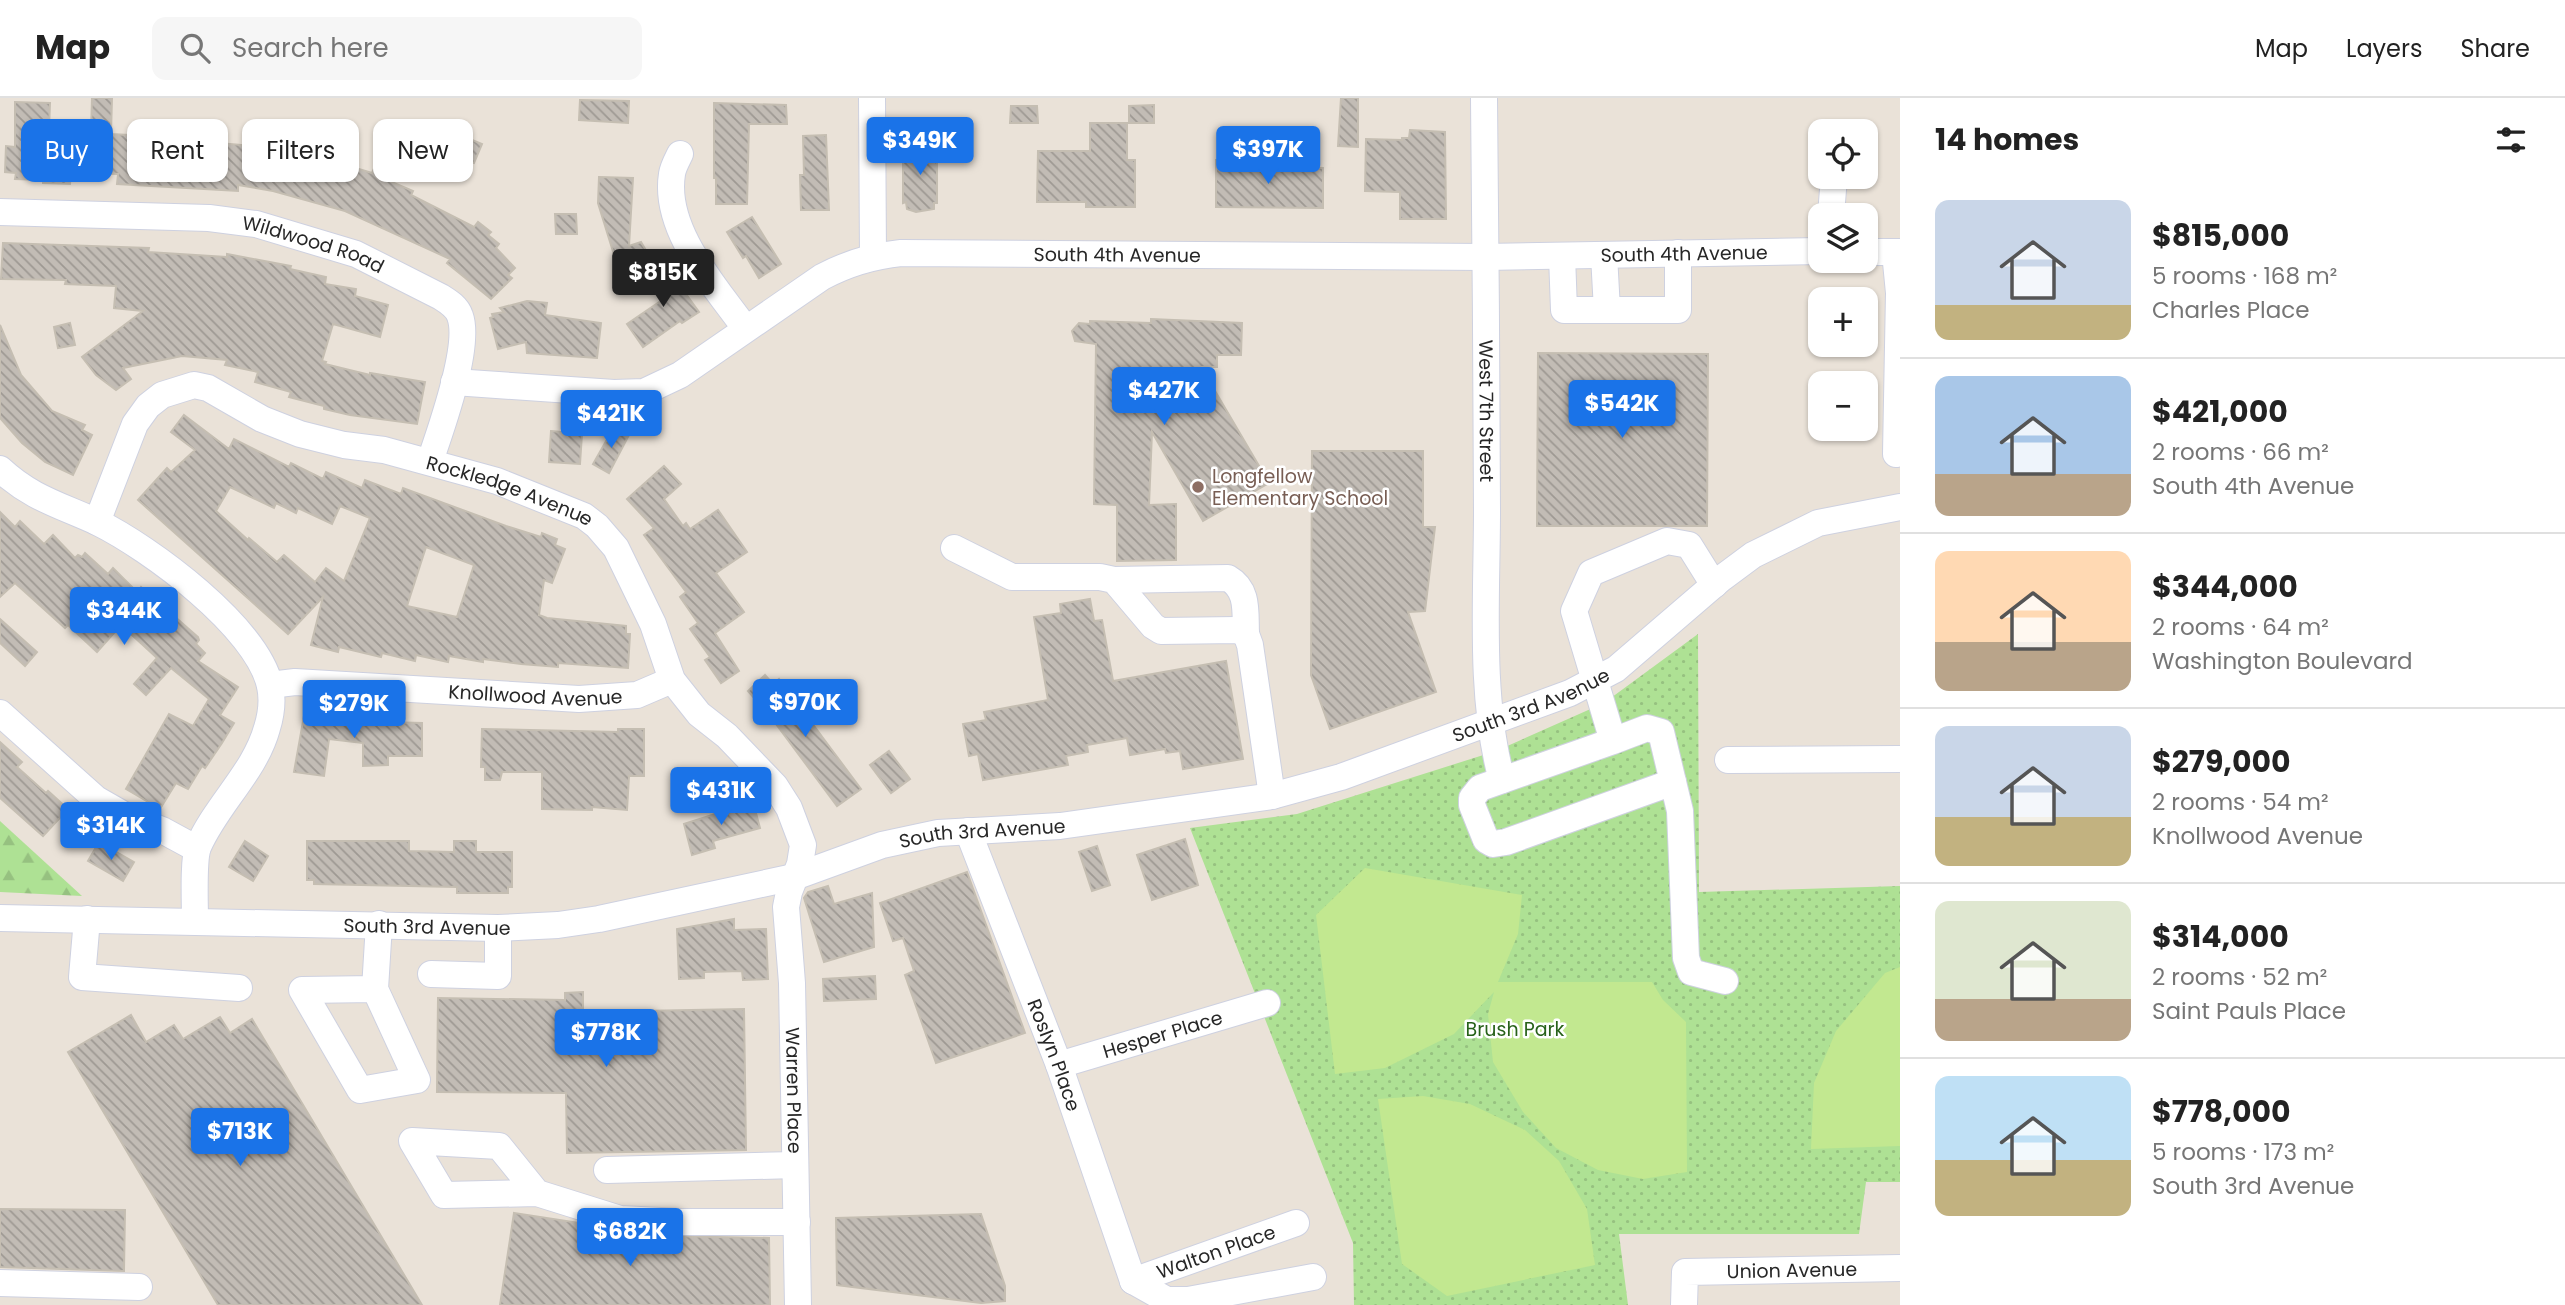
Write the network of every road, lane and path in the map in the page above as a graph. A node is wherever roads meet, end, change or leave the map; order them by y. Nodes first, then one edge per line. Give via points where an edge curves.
1 (872, 98) edge
2 (1484, 98) edge
3 (680, 154) dead end
4 (0, 212) edge
5 (1808, 251) edge
6 (1878, 251) edge
7 (1898, 252) edge
8 (1678, 253) junction
9 (1604, 255) junction
10 (873, 256) junction
11 (1562, 256) junction
12 (1485, 257) junction
13 (1606, 310) junction
14 (745, 328) junction
15 (454, 382) junction
16 (1896, 454) dead end
17 (430, 461) junction
18 (0, 469) edge
19 (1900, 507) edge
20 (97, 523) junction
21 (954, 548) dead end
22 (1114, 580) junction
23 (1714, 585) junction
24 (1246, 634) junction
25 (1595, 679) junction
26 (672, 680) junction
27 (270, 685) junction
28 (0, 713) edge
29 (1491, 724) junction
30 (1613, 741) junction
31 (1900, 759) edge
32 (1728, 760) dead end
33 (1502, 780) junction
34 (1673, 782) junction
35 (1272, 796) junction
36 (968, 831) junction
37 (197, 849) junction
38 (794, 877) junction
39 (0, 918) edge
40 (87, 919) junction
41 (195, 921) junction
42 (379, 924) junction
43 (498, 928) junction
44 (431, 974) dead end
45 (1725, 981) dead end
46 (239, 988) dead end
47 (375, 989) junction
48 (1267, 1003) dead end
49 (1059, 1065) junction
50 (795, 1165) junction
51 (607, 1170) dead end
52 (537, 1193) dead end
53 (797, 1222) junction
54 (1296, 1223) dead end
55 (1900, 1268) edge
56 (1313, 1277) dead end
57 (1133, 1280) junction
58 (0, 1283) edge
59 (139, 1287) dead end
60 (804, 1304) edge
61 (1684, 1305) edge

1 - 10 street
2 - 12 street, West 7th Street
3 - 14 street via 671,174 673,214 693,256
4 - 15 street, Wildwood Road via 209,218 256,224 356,254 420,285 460,313 461,351
5 - 8 street, South 4th Avenue
6 - 7 street
7 - 16 street
8 - 9 street, South 4th Avenue
8 - 13 street via 1678,310
9 - 11 street, South 4th Avenue
9 - 13 street
10 - 12 street, South 4th Avenue
10 - 14 street, South 4th Avenue via 822,276
11 - 12 street, South 4th Avenue
11 - 13 street via 1564,310
12 - 29 street, West 7th Street
14 - 15 street, South 4th Avenue via 680,375 645,392
15 - 17 street, Wildwood Road
17 - 20 street, Rockledge Avenue via 300,434 194,385 162,395 148,405 135,424
17 - 26 street, Rockledge Avenue via 497,481 584,516 597,526 616,548 653,624
18 - 20 street via 37,497
19 - 23 street, South 3rd Avenue via 1818,523 1753,555
20 - 27 street via 143,549 228,619 251,646
21 - 22 street via 1012,577
22 - 24 street via 1161,631 1237,630
22 - 24 street via 1228,578 1244,595
23 - 25 street, South 3rd Avenue via 1616,669
23 - 25 street via 1689,545 1667,541 1591,573 1574,611
24 - 35 street
25 - 29 street, South 3rd Avenue
25 - 30 street
26 - 27 street, Knollwood Avenue via 637,695 579,699 295,682
26 - 38 street, Rockledge Avenue via 699,714 775,786 789,808 803,845
27 - 37 street via 265,736
28 - 37 street via 96,799
29 - 33 street, West 7th Street
29 - 35 street, South 3rd Avenue via 1341,777
30 - 33 street
30 - 34 street via 1647,728 1661,732
31 - 32 street
33 - 34 street via 1480,788 1472,798 1486,840 1493,844
34 - 45 street via 1680,811 1685,958 1692,972
35 - 36 street, South 3rd Avenue via 1060,826
36 - 38 street, South 3rd Avenue via 882,845
36 - 49 street, Roslyn Place
37 - 41 street
38 - 43 street, South 3rd Avenue via 599,919
38 - 50 street, Warren Place via 786,907
39 - 40 street, South 3rd Avenue
40 - 41 street, South 3rd Avenue
40 - 46 street via 82,978
41 - 42 street, South 3rd Avenue
42 - 43 street, South 3rd Avenue
42 - 47 street
43 - 44 street via 498,976
47 - 47 street via 417,1080 360,1090 302,990
48 - 49 street, Hesper Place
49 - 57 street, Roslyn Place
50 - 51 street
50 - 53 street, Warren Place
52 - 53 street via 620,1219
53 - 60 street, Warren Place
54 - 57 street, Walton Place
55 - 61 street, Union Avenue via 1685,1272
56 - 57 street via 1188,1300 1167,1300
58 - 59 street

